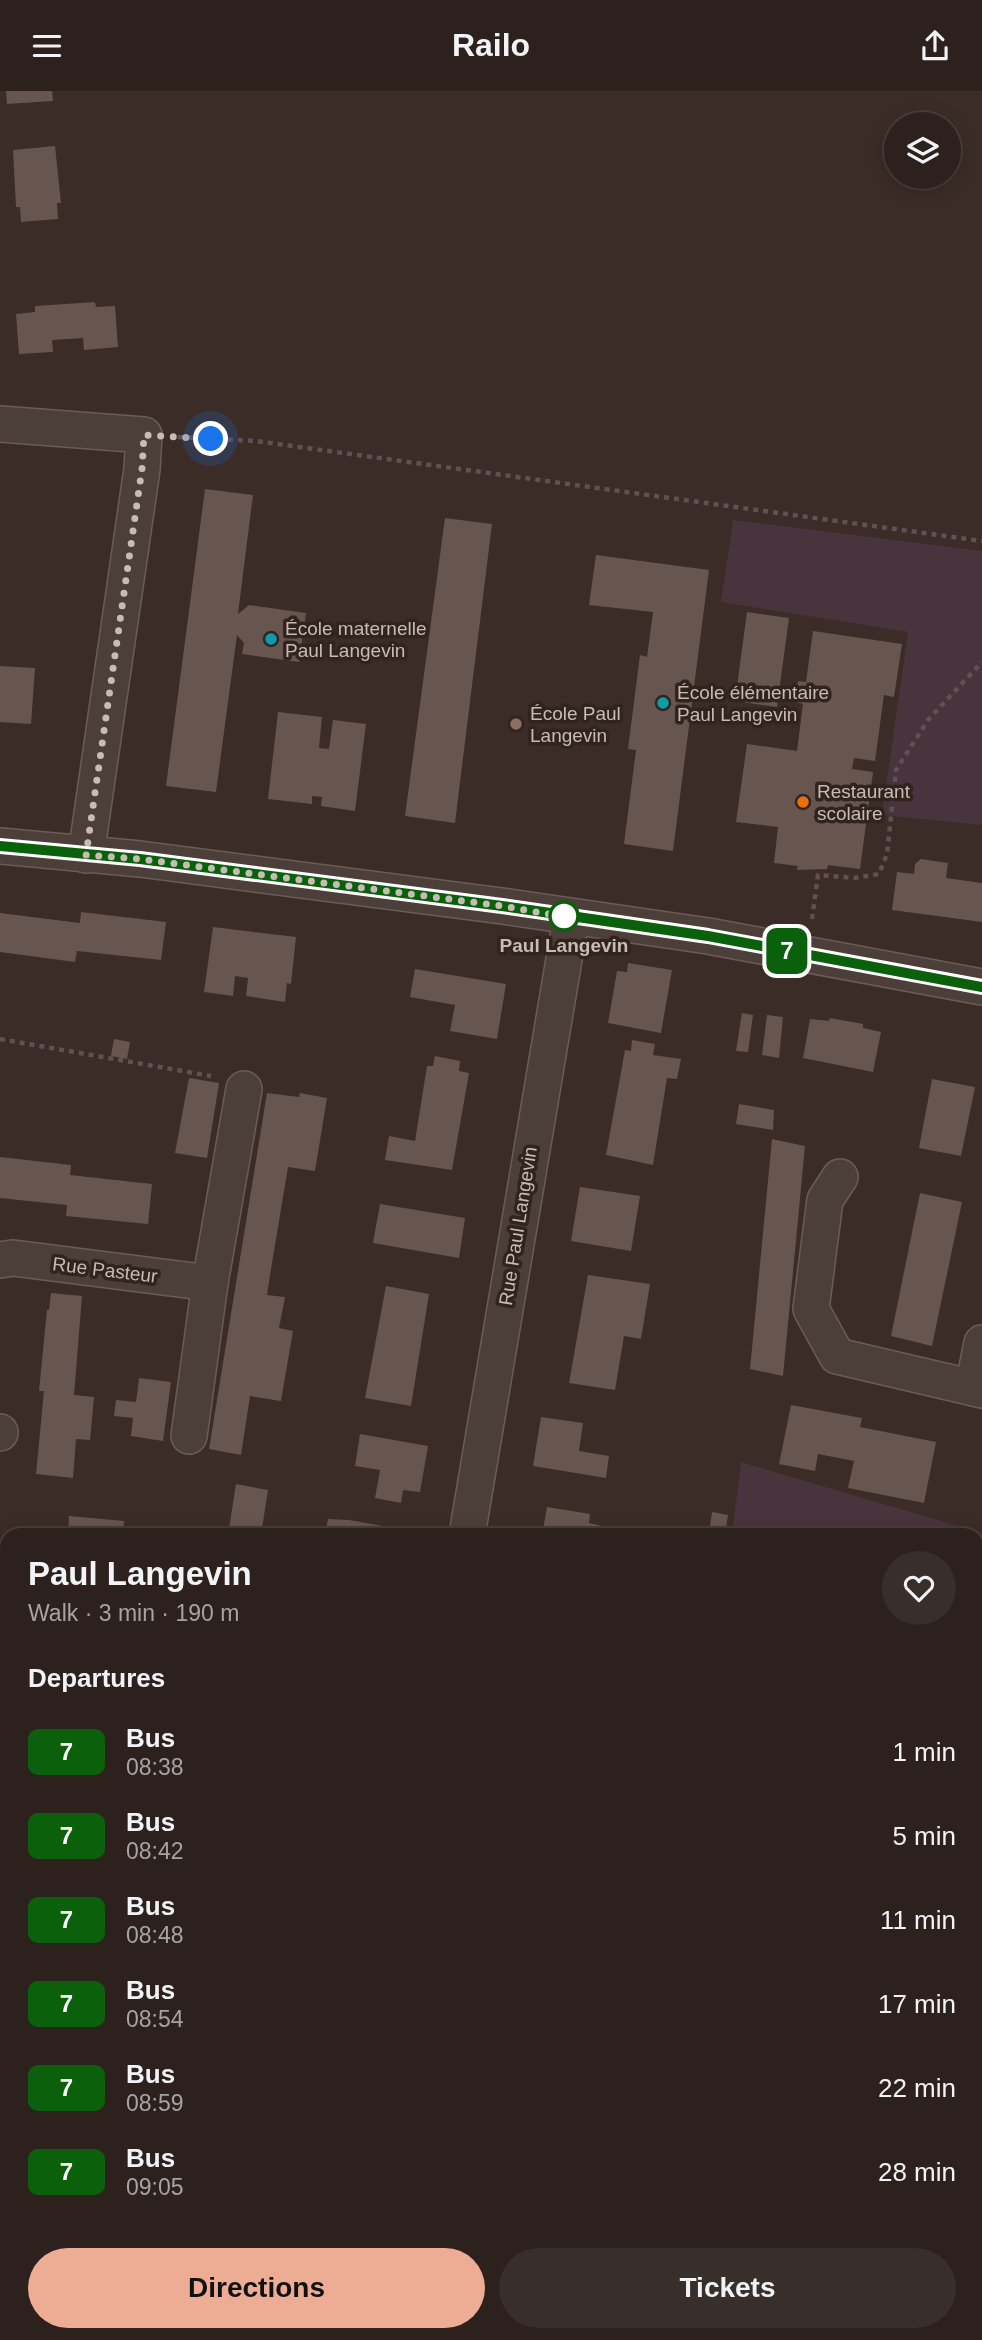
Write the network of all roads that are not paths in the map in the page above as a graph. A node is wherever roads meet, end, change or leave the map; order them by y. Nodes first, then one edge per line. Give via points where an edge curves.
1 (0, 424) edge
2 (0, 846) edge
3 (86, 855) junction
4 (571, 918) junction
5 (982, 987) edge
6 (244, 1089) road end
7 (840, 1177) dead end
8 (0, 1260) edge
9 (210, 1283) junction
10 (982, 1343) edge
11 (977, 1389) edge
12 (188, 1436) dead end
13 (468, 1528) edge

1 - 3 street via 144,435
2 - 3 street
3 - 4 street
4 - 5 street via 708,936
4 - 13 street, Rue Paul Langevin
6 - 9 street
7 - 11 street via 825,1200 811,1309 837,1356
8 - 9 street, Rue Pasteur
9 - 12 street
10 - 11 street

